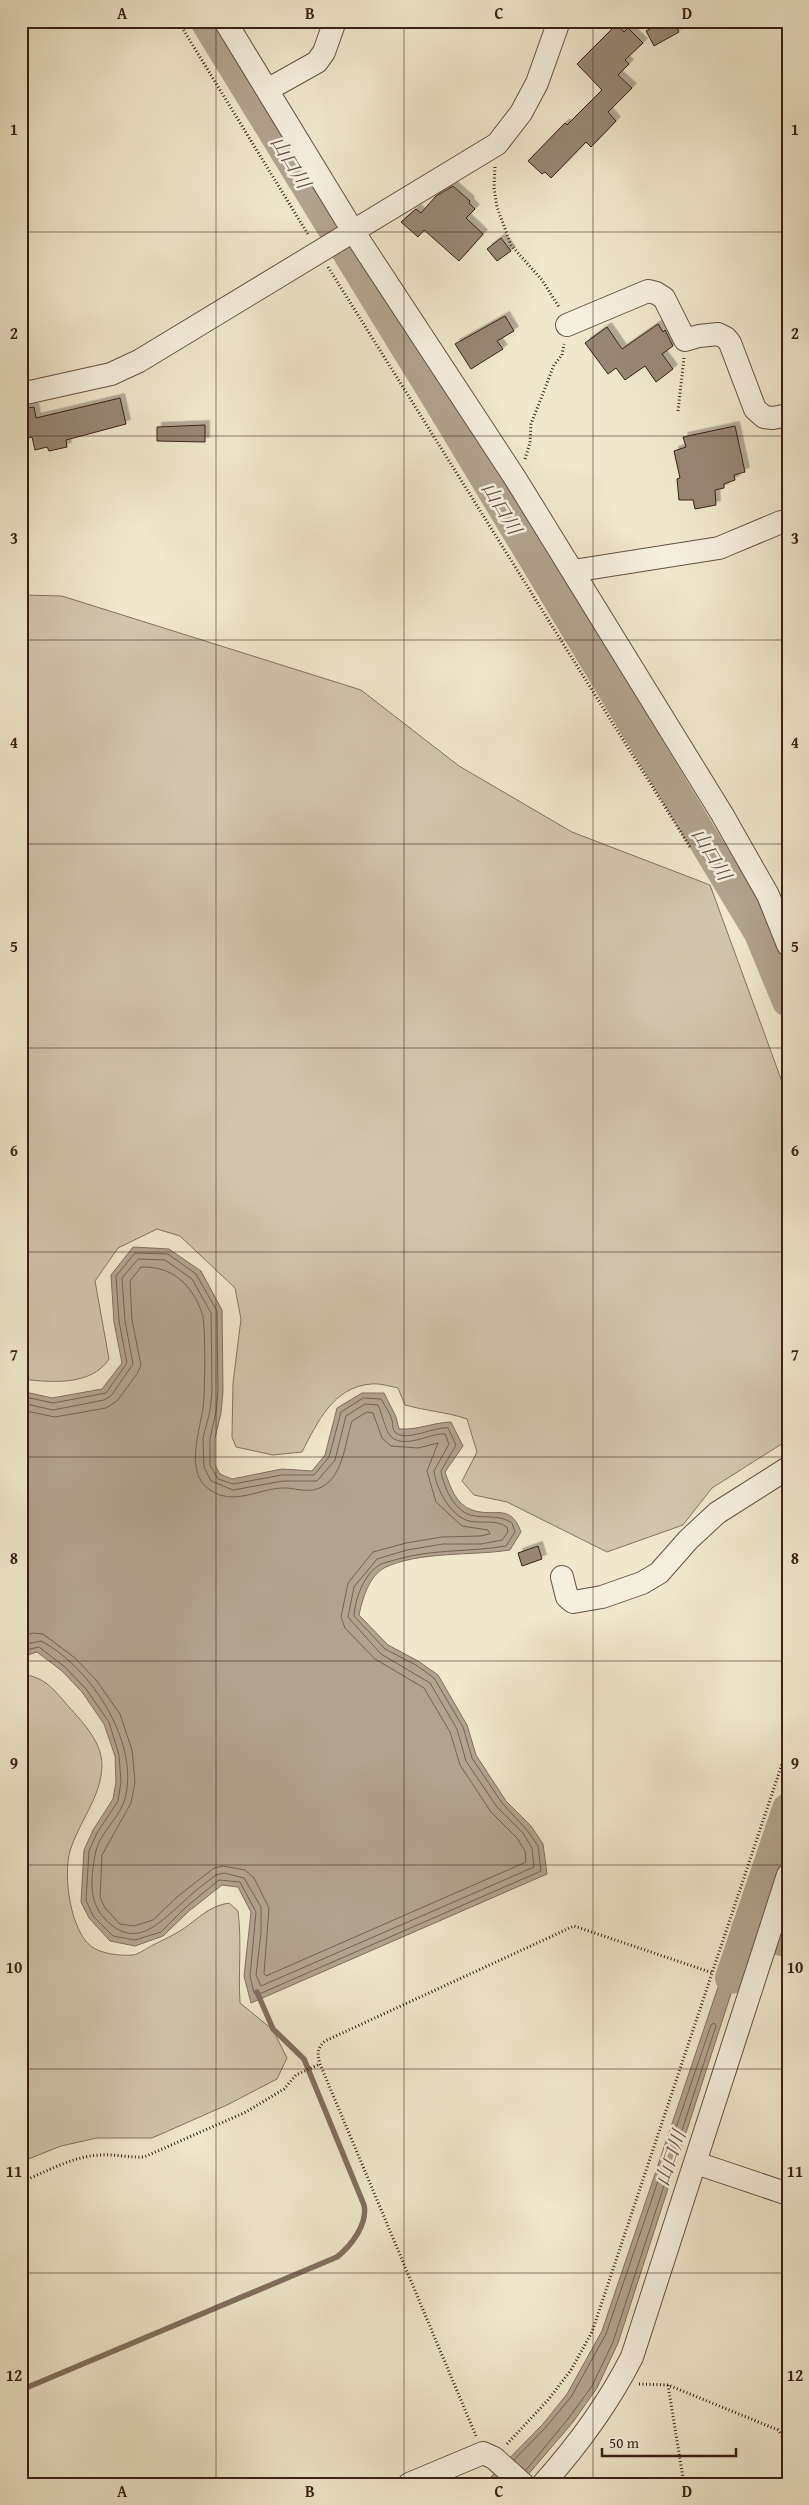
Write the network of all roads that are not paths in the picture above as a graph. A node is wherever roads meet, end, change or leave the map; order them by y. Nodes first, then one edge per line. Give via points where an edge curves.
1 (225, 21) edge
2 (335, 21) edge
3 (559, 21) edge
4 (267, 90) junction
5 (350, 233) junction
6 (567, 325) road end
7 (21, 394) edge
8 (788, 416) edge
9 (788, 522) edge
10 (573, 571) junction
11 (788, 944) edge
12 (788, 1468) edge
13 (562, 1577) dead end
14 (788, 1875) edge
15 (696, 2163) junction
16 (788, 2194) edge
17 (409, 2484) edge
18 (522, 2484) edge
19 (543, 2484) edge

1 - 4 street
2 - 4 street via 317,62
3 - 5 street via 537,83 497,144
4 - 5 street
5 - 7 street via 125,368 87,381
5 - 10 street via 515,478
6 - 8 street via 648,291 656,293 664,298 686,340 718,334 726,338 755,409 764,417
9 - 10 street via 719,548
10 - 11 street via 722,814 768,895
12 - 13 street via 717,1513 659,1573 642,1583 602,1597 573,1602 567,1596
14 - 15 street
15 - 16 street
15 - 19 street via 632,2357 618,2384 566,2458
17 - 18 street via 492,2457

